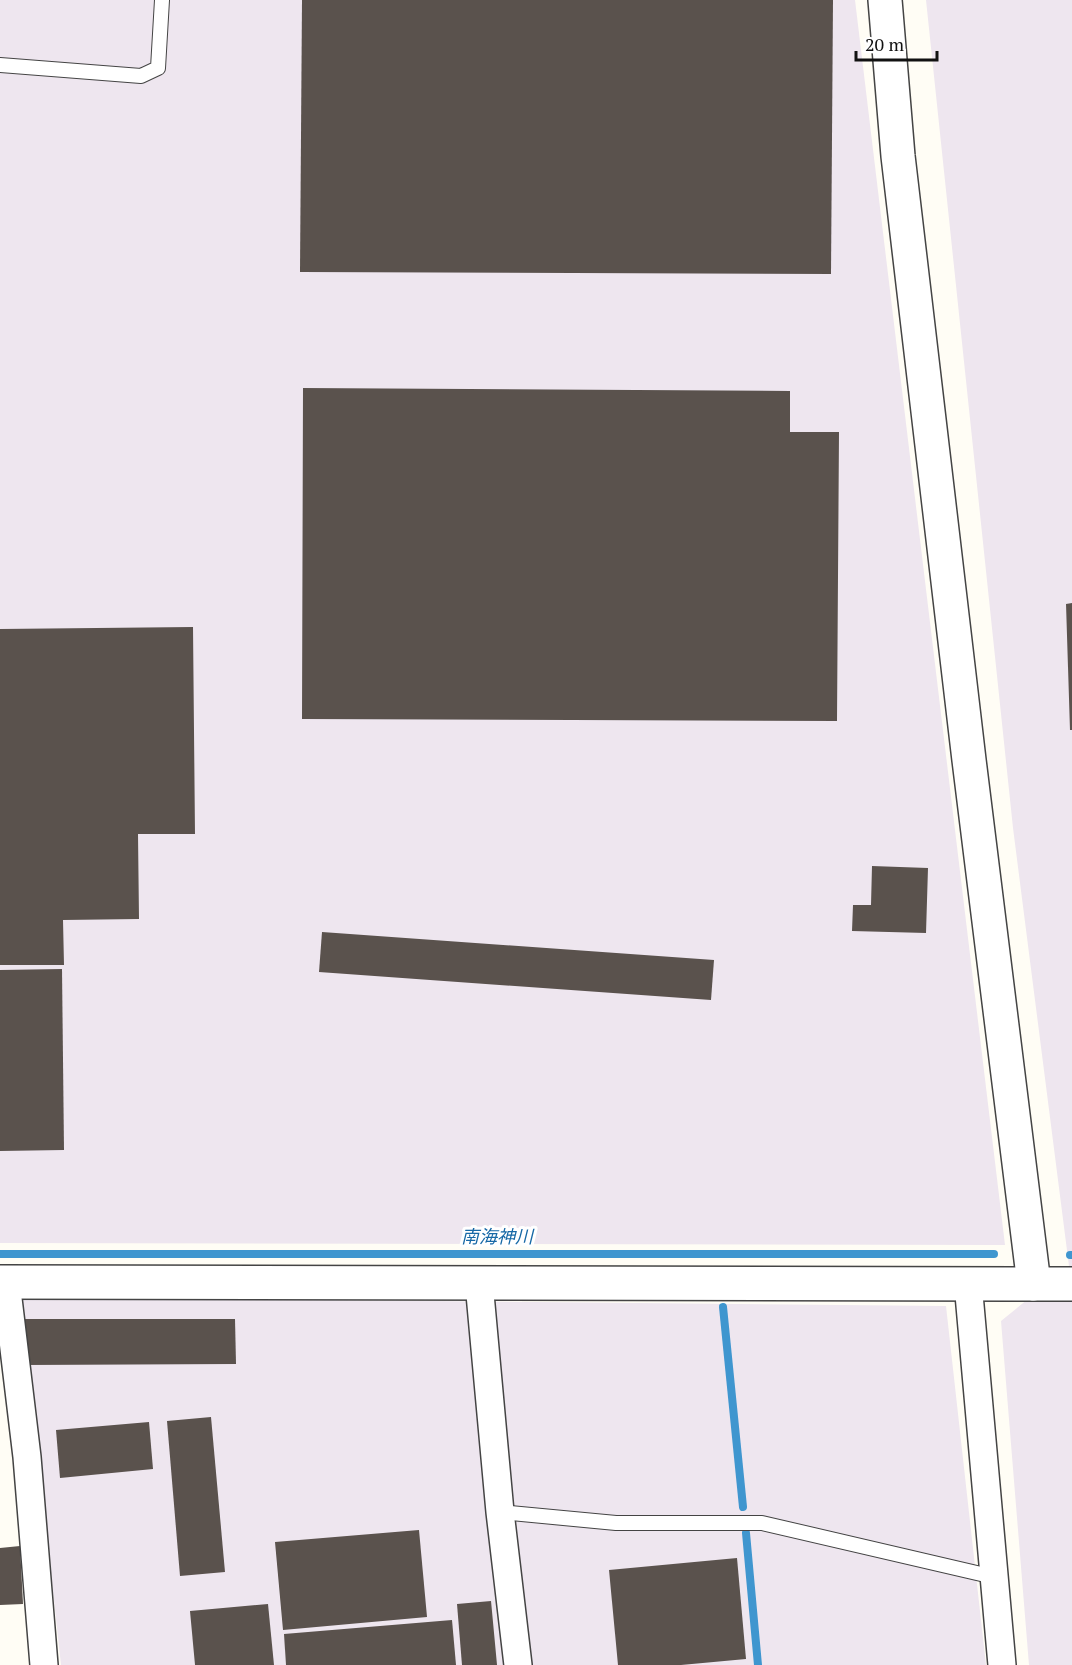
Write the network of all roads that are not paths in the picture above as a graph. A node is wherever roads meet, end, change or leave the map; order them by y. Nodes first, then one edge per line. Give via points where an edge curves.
1 (162, 0) edge
2 (885, 0) edge
3 (0, 65) edge
4 (3, 1282) edge
5 (478, 1282) junction
6 (968, 1283) junction
7 (1034, 1284) junction
8 (1072, 1284) edge
9 (500, 1512) junction
10 (994, 1577) junction
11 (44, 1665) edge
12 (518, 1665) edge
13 (1002, 1665) edge

1 - 3 lane via 158,68 141,76
2 - 7 street via 900,180
4 - 5 street
4 - 11 street via 27,1457
5 - 6 street
5 - 9 street
6 - 7 street
6 - 10 street
7 - 8 street
9 - 10 lane via 616,1523 762,1523
9 - 12 street
10 - 13 street

